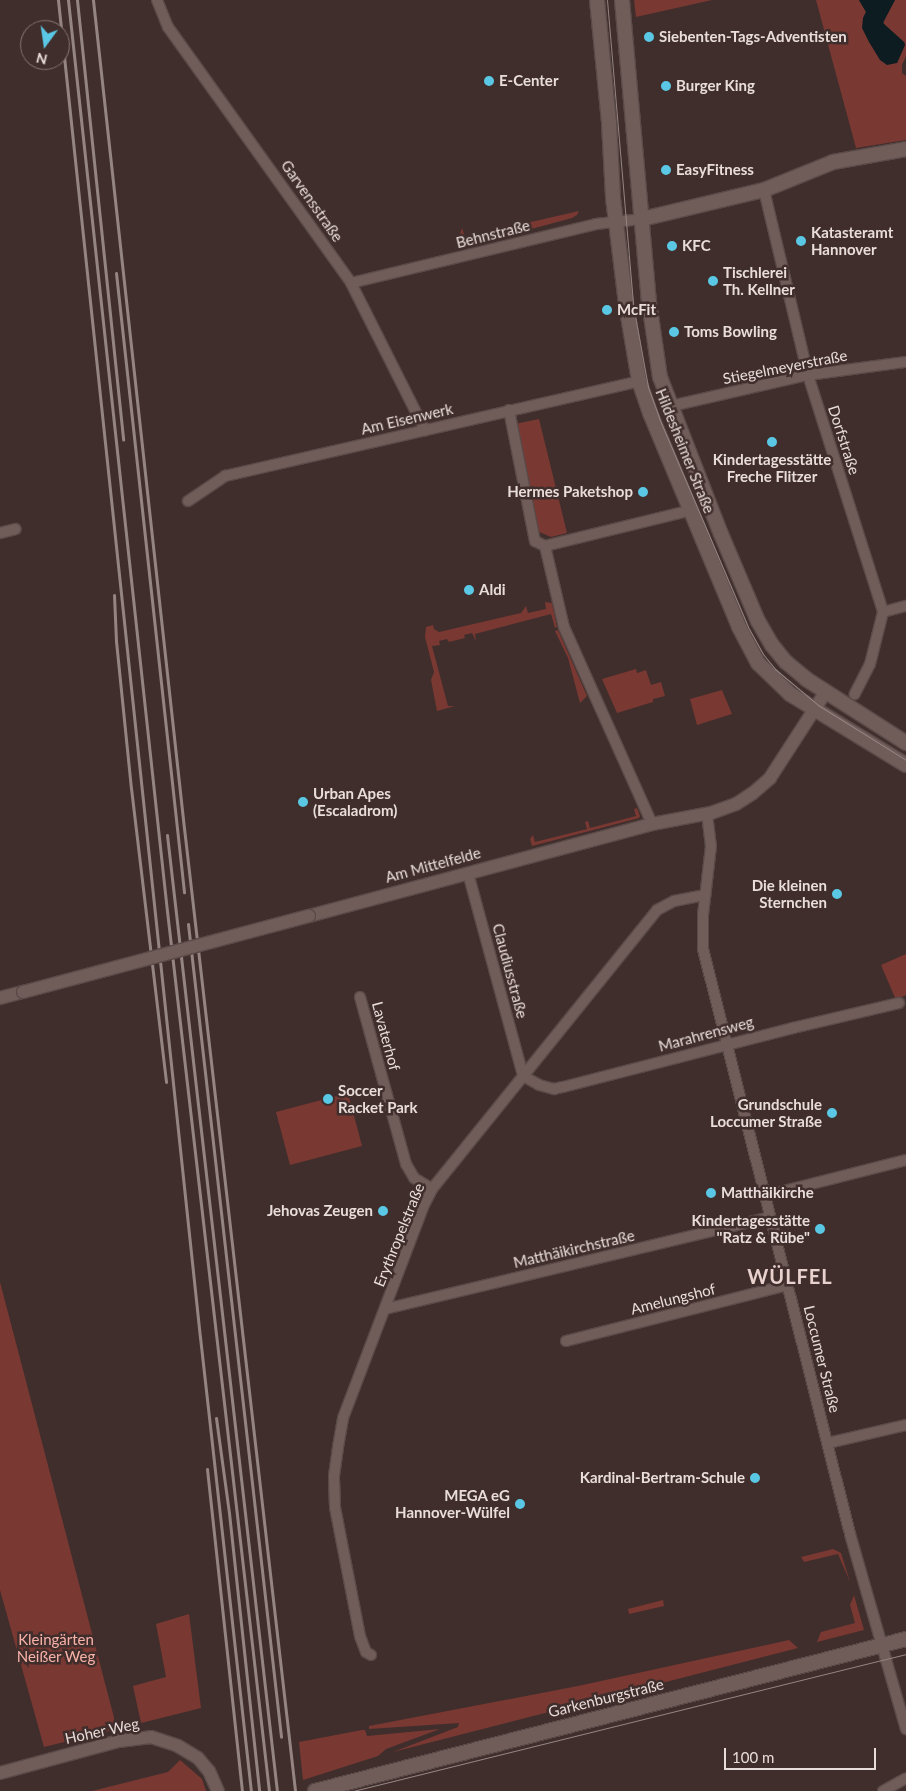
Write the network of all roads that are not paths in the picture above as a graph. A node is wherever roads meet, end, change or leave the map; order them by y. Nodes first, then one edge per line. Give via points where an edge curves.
1 (157, 0) edge
2 (597, 0) edge
3 (622, 0) edge
4 (906, 149) edge
5 (764, 190) junction
6 (642, 219) junction
7 (616, 222) junction
8 (352, 284) junction
9 (906, 362) edge
10 (808, 375) junction
11 (639, 381) junction
12 (671, 406) junction
13 (509, 410) junction
14 (425, 430) junction
15 (188, 501) dead end
16 (692, 510) junction
17 (16, 529) dead end
18 (0, 533) edge
19 (545, 546) junction
20 (906, 606) edge
21 (883, 612) junction
22 (825, 693) junction
23 (855, 694) dead end
24 (815, 710) junction
25 (906, 743) edge
26 (906, 765) edge
27 (707, 814) junction
28 (652, 824) junction
29 (468, 873) junction
30 (705, 895) junction
31 (360, 997) dead end
32 (0, 998) edge
33 (899, 1003) dead end
34 (726, 1045) junction
35 (523, 1076) junction
36 (906, 1160) edge
37 (432, 1189) junction
38 (764, 1196) junction
39 (770, 1217) junction
40 (788, 1285) junction
41 (385, 1310) junction
42 (566, 1341) dead end
43 (906, 1425) edge
44 (828, 1444) junction
45 (906, 1639) edge
46 (884, 1645) junction
47 (371, 1655) dead end
48 (906, 1729) edge
49 (0, 1773) edge
50 (906, 1778) edge
51 (218, 1791) edge
52 (315, 1791) edge
53 (883, 1791) edge

1 - 8 street, Garvensstraße via 168,27
2 - 7 main road, Hildesheimer Straße
3 - 6 main road, Hildesheimer Straße
4 - 5 main road via 833,162
5 - 6 main road
5 - 10 street, Dorfstraße
6 - 7 street, Behnstraße
6 - 12 main road, Hildesheimer Straße via 660,377
7 - 8 street, Behnstraße via 596,224
7 - 11 main road, Hildesheimer Straße
8 - 14 street, Garvensstraße
9 - 10 street, Stiegelmeyerstraße
10 - 12 street, Stiegelmeyerstraße
10 - 21 street, Dorfstraße
11 - 13 street, Am Eisenwerk
11 - 16 main road, Hildesheimer Straße
12 - 22 main road, Hildesheimer Straße via 758,621 786,662
13 - 14 street, Am Eisenwerk
13 - 19 street via 535,541
14 - 15 street, Am Eisenwerk via 225,476
16 - 19 street
16 - 24 main road, Hildesheimer Straße via 739,628 758,662 790,694
17 - 18 street
19 - 28 street via 564,627
20 - 21 street
21 - 23 street via 870,664
22 - 24 street, Am Mittelfelde
22 - 25 main road, Hildesheimer Straße
24 - 26 main road, Hildesheimer Straße
24 - 27 street, Am Mittelfelde via 770,778 736,804
27 - 28 street, Am Mittelfelde
27 - 30 street, Loccumer Straße via 710,846
28 - 29 street, Am Mittelfelde
29 - 32 street, Am Mittelfelde, bridge
29 - 35 street, Claudiusstraße
30 - 34 street, Loccumer Straße via 703,949
30 - 35 street, Erythropelstraße via 674,901 657,910
31 - 37 street, Lavaterhof via 406,1164 414,1178
33 - 34 street, Marahrensweg
34 - 35 street, Marahrensweg via 554,1089
34 - 38 street, Loccumer Straße
35 - 37 street, Erythropelstraße
36 - 38 street
37 - 41 street, Erythropelstraße
38 - 39 street, Loccumer Straße
39 - 40 street, Loccumer Straße
39 - 41 street, Matthäikirchstraße
40 - 42 street, Amelungshof
40 - 44 street, Loccumer Straße
41 - 47 street, Erythropelstraße via 343,1418 334,1476 335,1507 360,1636 366,1652
43 - 44 street
44 - 46 street, Loccumer Straße via 850,1534
45 - 46 main road, Garkenburgstraße
46 - 48 street, Loccumer Straße
46 - 52 main road, Garkenburgstraße
49 - 51 street, Hoher Weg via 120,1741 151,1737 178,1746 198,1758 209,1771
50 - 53 street

